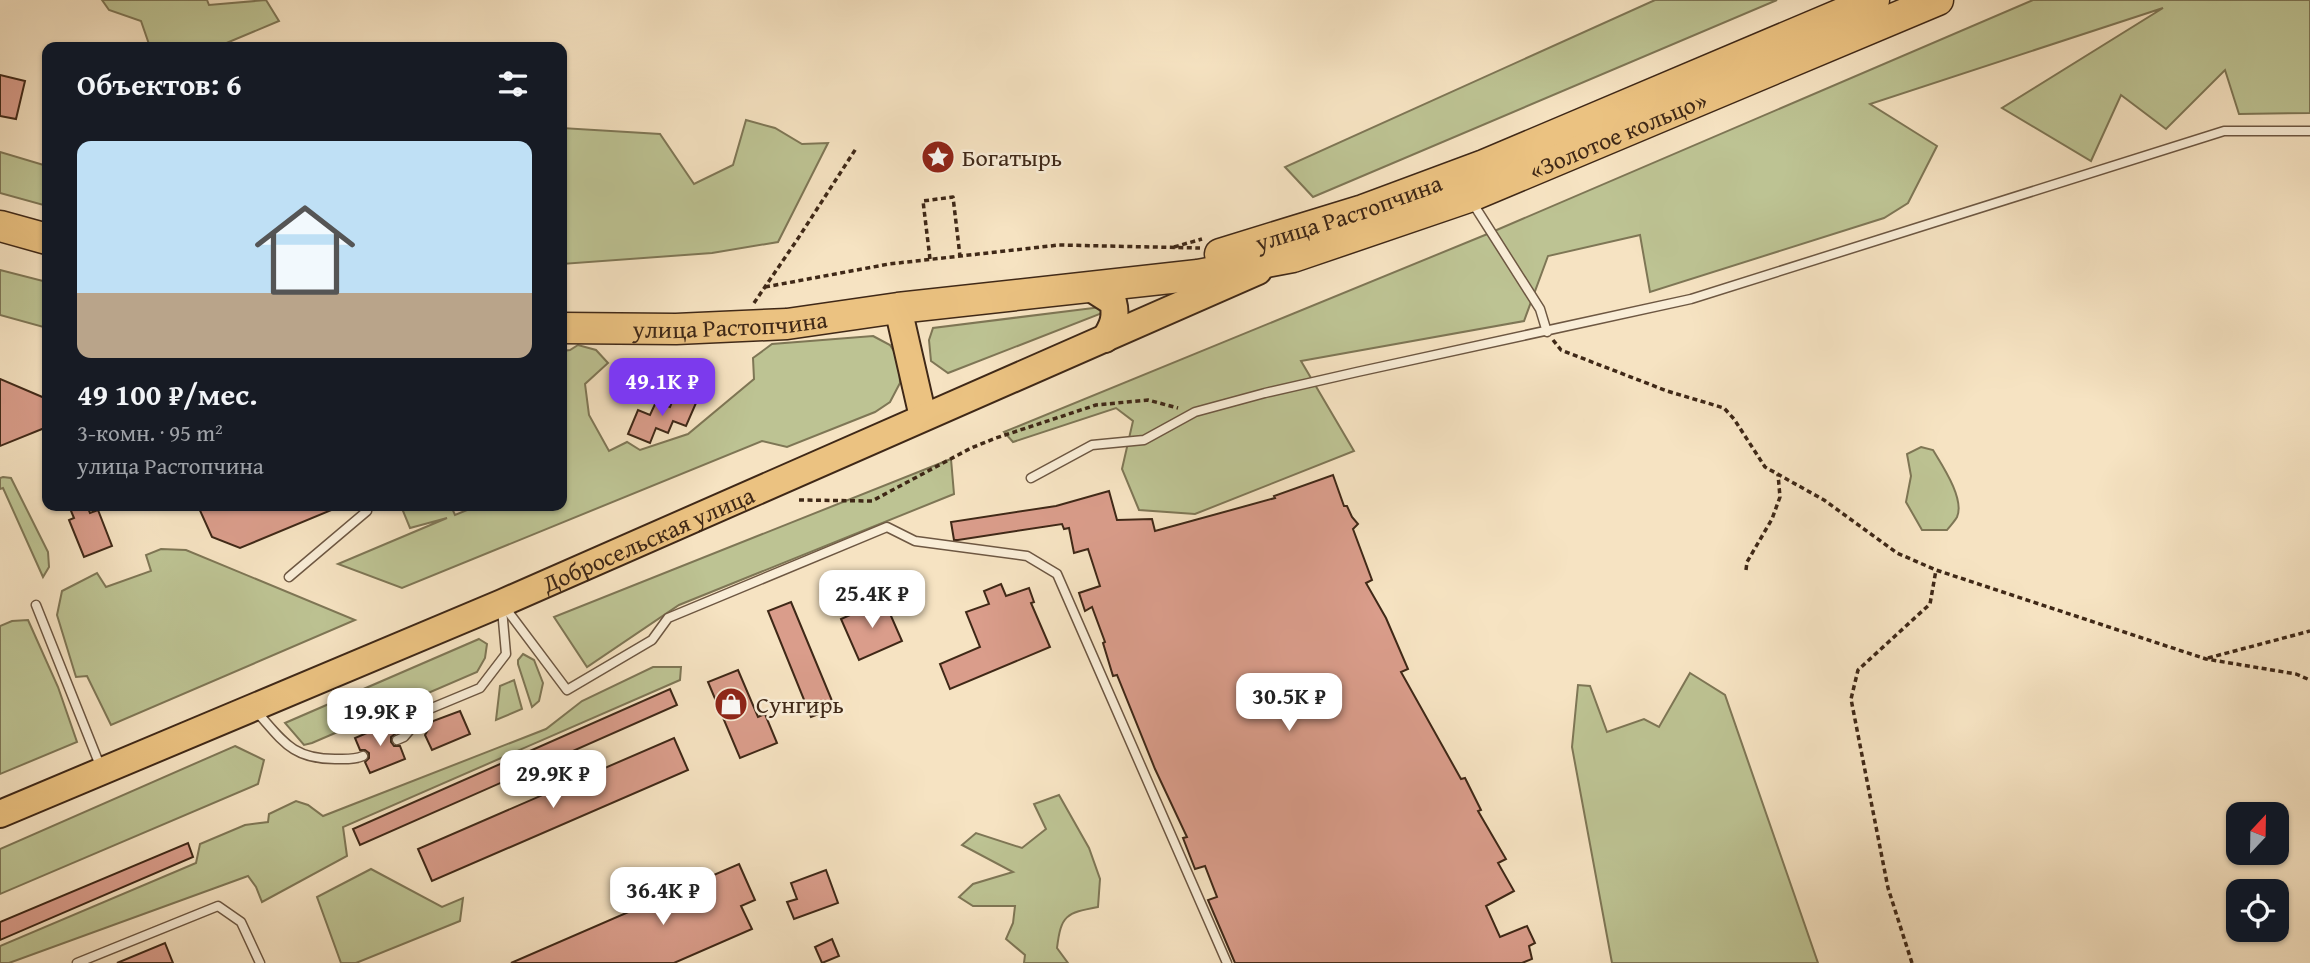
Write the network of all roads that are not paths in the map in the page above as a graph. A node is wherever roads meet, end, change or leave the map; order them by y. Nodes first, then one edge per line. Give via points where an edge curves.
1 (1874, 0) edge
2 (1938, 0) edge
3 (1598, 116) joint
4 (2310, 131) edge
5 (1469, 197) junction
6 (0, 226) edge
7 (42, 238) edge
8 (0, 246) edge
9 (42, 257) edge
10 (1293, 257) junction
11 (1091, 288) junction
12 (898, 308) junction
13 (567, 310) edge
14 (567, 328) edge
15 (1547, 332) junction
16 (1105, 339) junction
17 (923, 418) junction
18 (1031, 478) dead end
19 (367, 511) edge
20 (289, 576) dead end
21 (502, 603) junction
22 (36, 605) dead end
23 (252, 707) junction
24 (397, 740) dead end
25 (363, 756) dead end
26 (102, 770) junction
27 (0, 814) edge
28 (77, 963) edge
29 (260, 963) edge
30 (1227, 963) edge

1 - 3 highway, «Золотое кольцо»
2 - 5 highway, «Золотое кольцо»
3 - 11 highway, улица Растопчина via 1363,209 1212,257
4 - 15 lane via 2224,131 1691,299
5 - 10 highway, «Золотое кольцо»
5 - 15 lane via 1540,309
6 - 7 highway
8 - 9 highway
10 - 11 highway, улица Растопчина
10 - 16 main road, Добросельская улица
11 - 12 highway, улица Растопчина
11 - 16 main road via 1113,302 1116,313
12 - 13 highway, улица Растопчина via 756,299
12 - 14 highway, улица Растопчина via 787,324
12 - 17 main road
15 - 18 lane via 1195,412 1144,440 1092,445
16 - 17 main road, Добросельская улица
17 - 21 main road, Добросельская улица
19 - 20 lane
21 - 23 main road, Добросельская улица
21 - 24 lane via 506,654 500,662 480,688 427,710
21 - 30 lane via 567,690 652,640 668,618 887,527 915,541 1027,556 1058,574
22 - 26 lane
23 - 25 lane via 289,749 316,759
23 - 26 main road, Добросельская улица
26 - 27 main road, Добросельская улица
28 - 29 lane via 218,906 241,922

